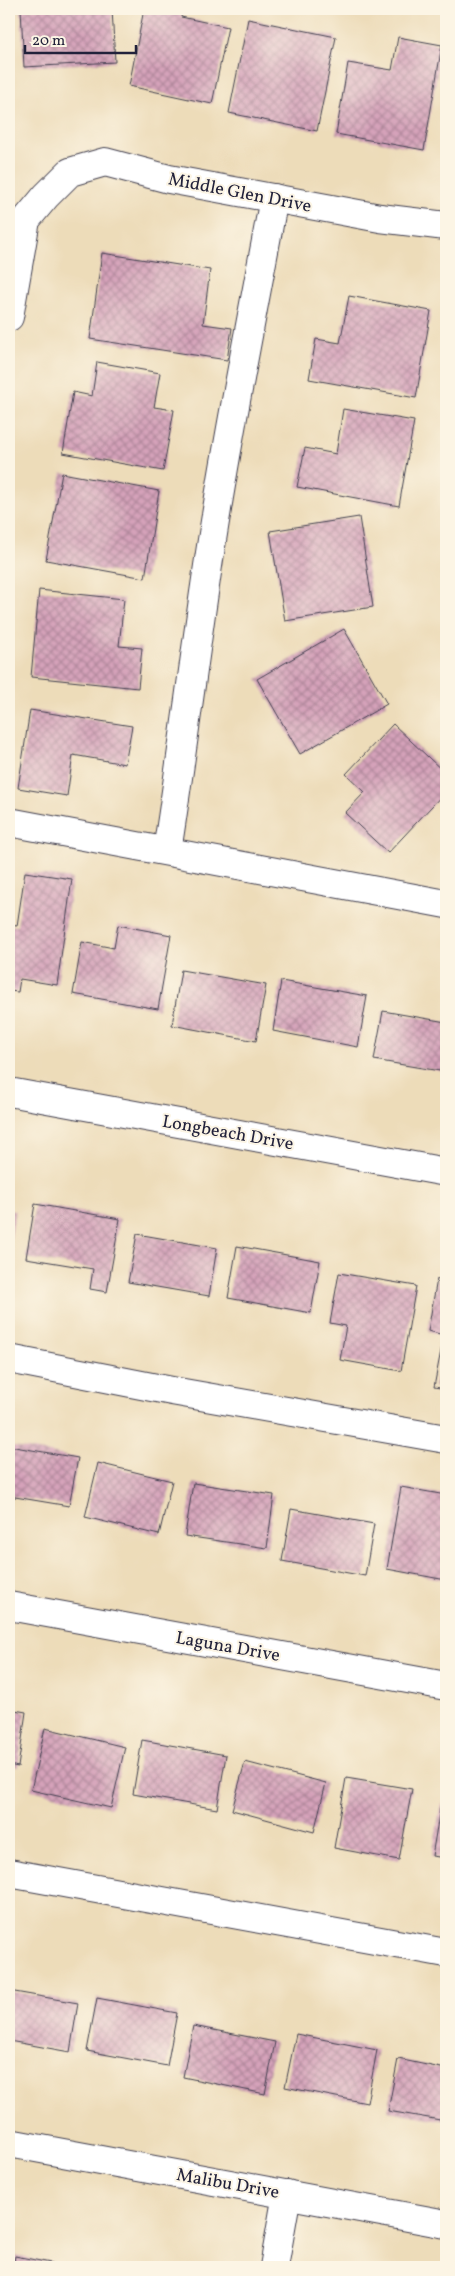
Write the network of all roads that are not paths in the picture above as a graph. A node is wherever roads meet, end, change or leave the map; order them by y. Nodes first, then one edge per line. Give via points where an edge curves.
1 (274, 198) junction
2 (446, 226) edge
3 (9, 317) edge
4 (9, 822) edge
5 (167, 851) junction
6 (446, 904) edge
7 (9, 1092) edge
8 (446, 1172) edge
9 (9, 1359) edge
10 (446, 1438) edge
11 (9, 1606) edge
12 (446, 1686) edge
13 (9, 1873) edge
14 (446, 1953) edge
15 (9, 2143) edge
16 (287, 2194) junction
17 (446, 2224) edge
18 (274, 2267) edge

1 - 2 street, Middle Glen Drive via 380,218
1 - 3 street, Middle Glen Drive via 169,179 105,162 70,172 26,220
1 - 5 street via 206,576
4 - 5 street
5 - 6 street
7 - 8 street, Longbeach Drive
9 - 10 street
11 - 12 street, Laguna Drive
13 - 14 street
15 - 16 street, Malibu Drive
16 - 17 street, Malibu Drive
16 - 18 street

